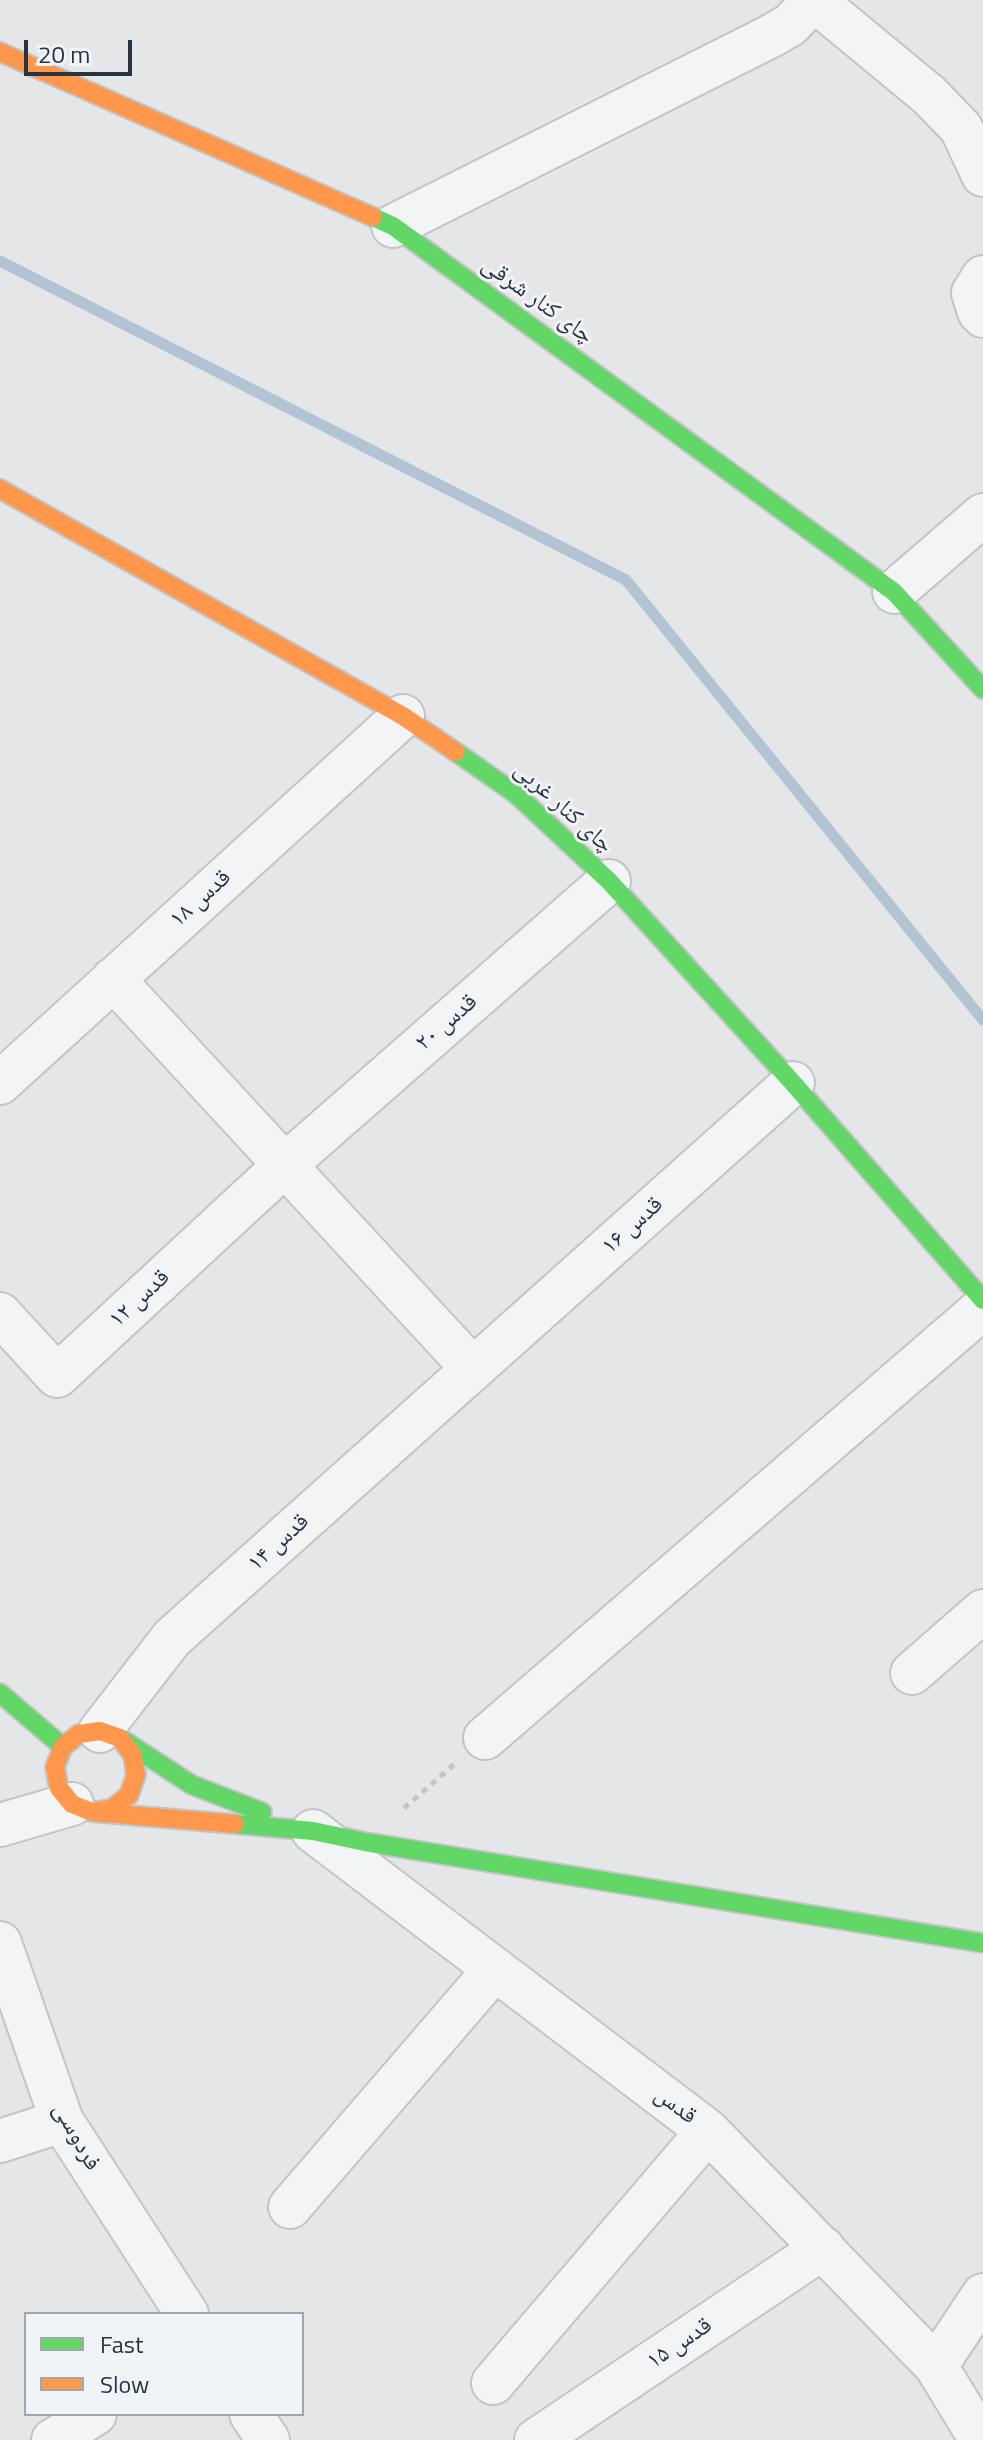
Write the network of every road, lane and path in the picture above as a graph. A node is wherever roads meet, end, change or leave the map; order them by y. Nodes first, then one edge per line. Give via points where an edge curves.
1 (814, 0) edge
2 (0, 52) edge
3 (983, 175) edge
4 (393, 226) junction
5 (983, 277) edge
6 (983, 316) edge
7 (0, 489) edge
8 (983, 515) edge
9 (894, 592) junction
10 (983, 689) edge
11 (403, 716) junction
12 (609, 881) junction
13 (113, 979) junction
14 (0, 1083) edge
15 (793, 1083) junction
16 (285, 1165) junction
17 (983, 1300) edge
18 (983, 1308) edge
19 (0, 1314) edge
20 (473, 1369) junction
21 (983, 1611) edge
22 (912, 1673) dead end
23 (0, 1693) edge
24 (485, 1738) joint
25 (94, 1739) junction
26 (82, 1808) junction
27 (0, 1825) edge
28 (313, 1831) junction
29 (365, 1842) junction
30 (0, 1943) edge
31 (983, 1943) edge
32 (495, 1969) junction
33 (62, 2121) junction
34 (708, 2131) junction
35 (0, 2141) edge
36 (290, 2207) dead end
37 (823, 2248) junction
38 (983, 2295) edge
39 (186, 2312) edge
40 (936, 2366) junction
41 (493, 2383) dead end
42 (92, 2416) edge
43 (252, 2416) edge
44 (53, 2440) edge
45 (268, 2440) edge
46 (536, 2440) edge
47 (981, 2440) edge

1 - 3 street via 961,128
1 - 4 street via 771,36
2 - 4 street, چای کنار شرقی
4 - 9 street, چای کنار شرقی
5 - 6 street via 973,293
7 - 11 street, چای کنار غربی
8 - 9 street
9 - 10 street, چای کنار شرقی
11 - 12 street, چای کنار غربی via 516,794
11 - 13 street, قدس ۱۸
12 - 15 street, چای کنار غربی
12 - 16 street, قدس ۲۰
13 - 14 street, قدس ۱۸
13 - 16 street
15 - 17 street, چای کنار غربی
15 - 20 street, قدس ۱۶
16 - 19 street, قدس ۱۲ via 57,1376
16 - 20 street
18 - 24 street
20 - 25 street, قدس ۱۴ via 172,1638
21 - 22 street
23 - 25 street, قدس
24 - 29 path
25 - 26 street via 55,1767 59,1788
25 - 26 street via 133,1755 136,1775 129,1795 112,1809
25 - 28 street, قدس via 192,1785
26 - 27 street, قدس
26 - 28 street, قدس
28 - 29 street, قدس
28 - 32 street, قدس
29 - 31 street, قدس
30 - 33 street, فردوسی
32 - 34 street, قدس
32 - 36 street
33 - 35 street
33 - 39 street, فردوسی
34 - 37 street, قدس
34 - 41 street
37 - 40 street, قدس
37 - 46 street, قدس ۱۵
38 - 40 street
40 - 47 street, قدس
42 - 44 street
43 - 45 street

